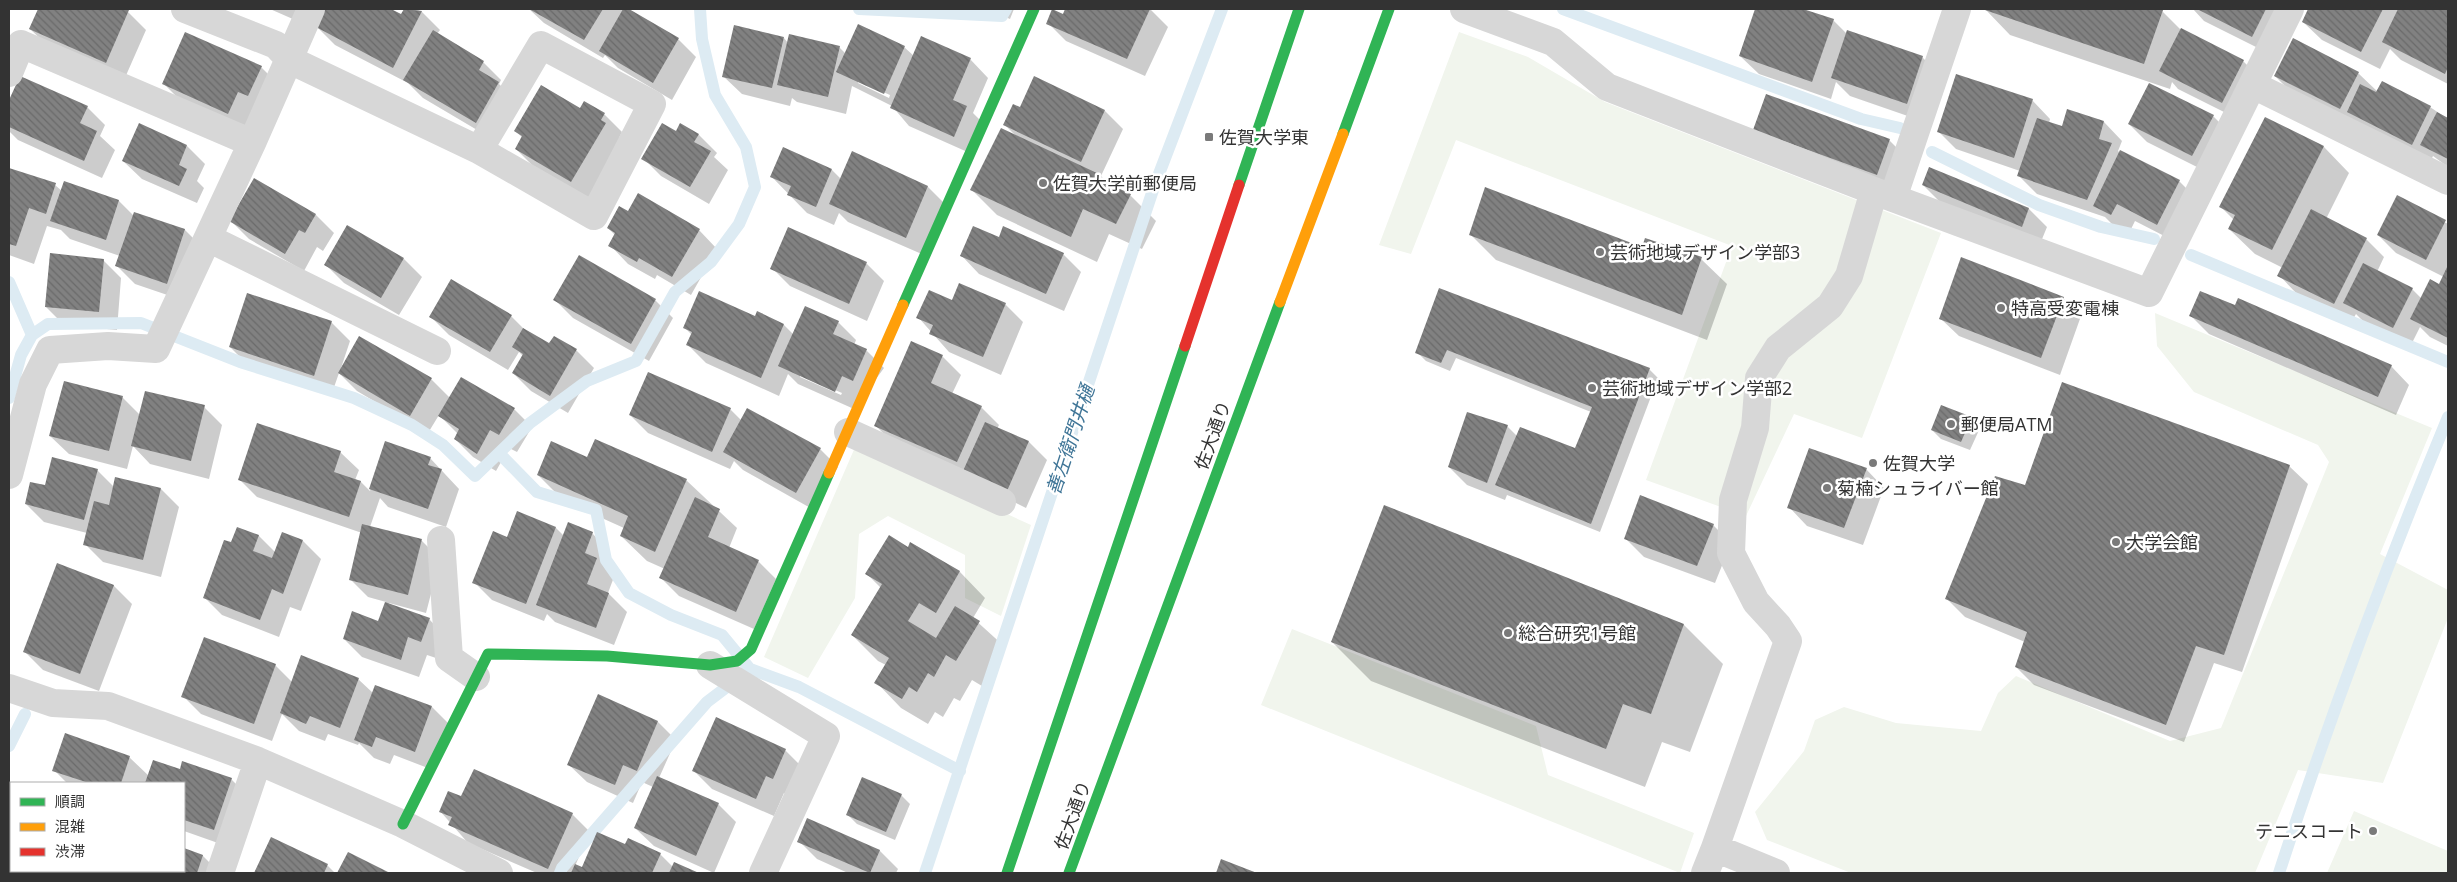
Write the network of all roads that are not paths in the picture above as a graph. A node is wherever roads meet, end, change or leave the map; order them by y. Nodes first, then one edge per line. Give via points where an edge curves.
1 (185, 9) edge
2 (311, 9) edge
3 (1034, 9) edge
4 (1299, 9) edge
5 (1389, 9) edge
6 (1464, 9) edge
7 (1957, 9) edge
8 (2290, 9) edge
9 (290, 60) junction
10 (9, 73) edge
11 (2252, 84) junction
12 (252, 143) junction
13 (479, 150) junction
14 (2448, 181) edge
15 (1884, 195) junction
16 (208, 238) junction
17 (436, 351) dead end
18 (848, 432) junction
19 (9, 475) edge
20 (1002, 502) dead end
21 (441, 540) dead end
22 (729, 671) junction
23 (476, 677) junction
24 (9, 688) edge
25 (258, 761) junction
26 (403, 824) junction
27 (1715, 848) junction
28 (220, 873) edge
29 (499, 873) edge
30 (763, 873) edge
31 (1007, 873) edge
32 (1069, 873) edge
33 (1705, 873) edge
34 (1776, 873) edge

1 - 9 street via 276,45
2 - 9 street
3 - 18 main road
4 - 31 main road
5 - 32 main road, 佐大通り
6 - 15 street via 1553,42 1607,87
7 - 15 street
8 - 11 street
9 - 12 street
9 - 13 street
10 - 12 street via 21,44
11 - 14 street
11 - 15 street via 2149,293
12 - 16 street
13 - 13 street via 541,45 652,104 594,216
15 - 27 street via 1849,276 1830,306 1778,348 1759,378 1755,428 1733,500 1731,553 1756,602 1788,641
16 - 17 street
16 - 19 street via 156,349 108,346 50,350 33,384
18 - 20 street
18 - 22 main road via 751,649
21 - 23 street via 449,658
22 - 23 main road via 607,656 488,654
22 - 30 street via 826,736
23 - 26 main road
24 - 25 street via 53,702 108,706
25 - 26 street
25 - 28 street
26 - 29 street
27 - 33 street
27 - 34 street

